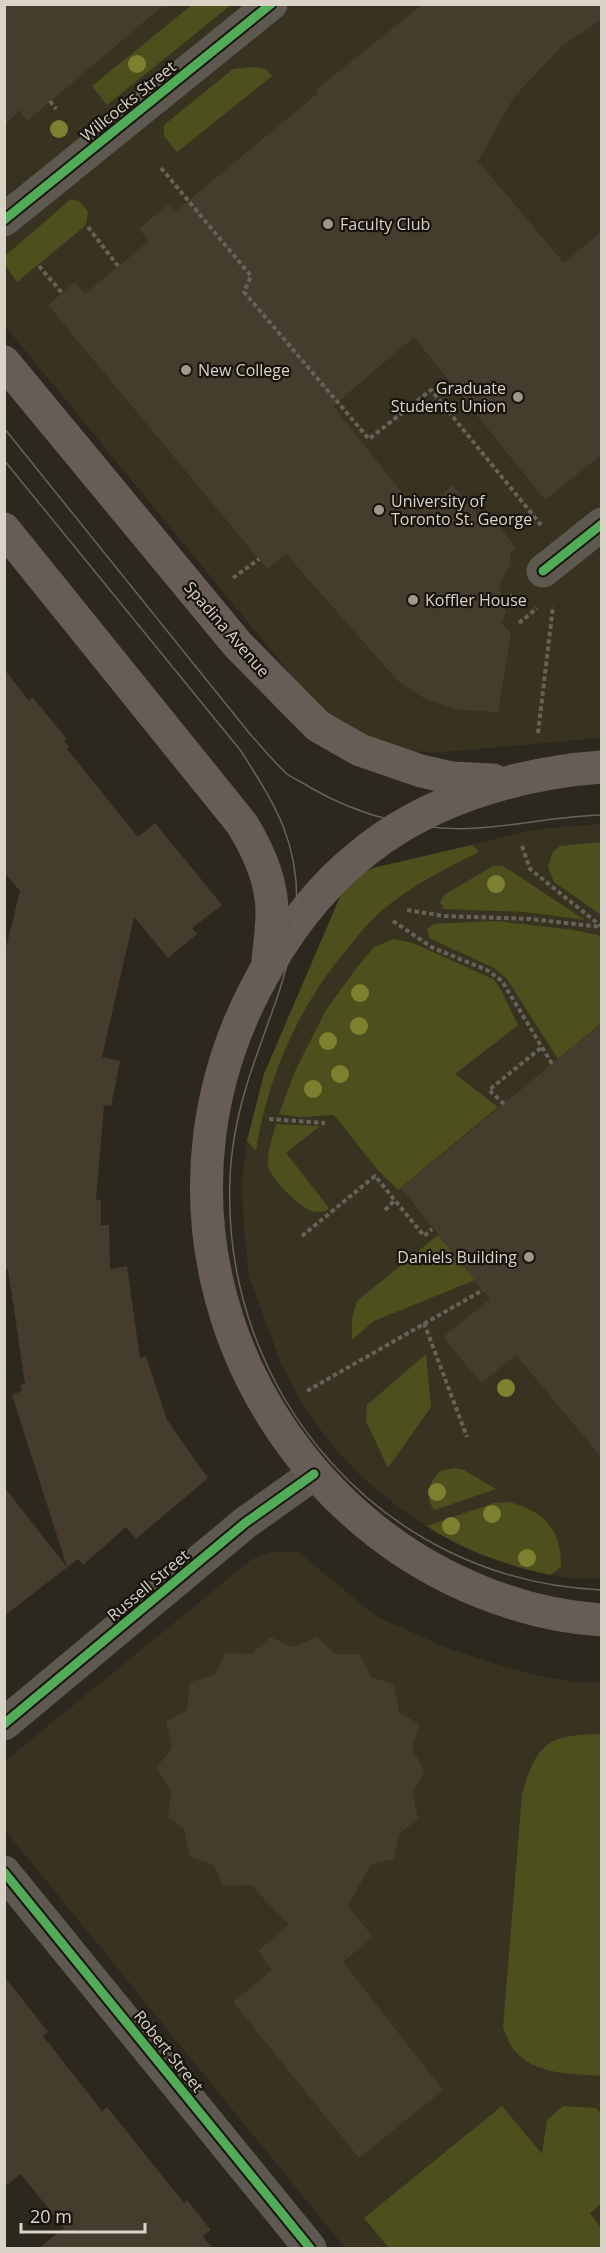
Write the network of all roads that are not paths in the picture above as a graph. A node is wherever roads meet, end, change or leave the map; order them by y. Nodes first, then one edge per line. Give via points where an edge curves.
1 (271, 4) edge
2 (4, 220) edge
3 (4, 362) edge
4 (602, 524) edge
5 (4, 529) edge
6 (555, 562) road end
7 (602, 766) edge
8 (522, 778) junction
9 (268, 965) junction
10 (314, 1474) junction
11 (602, 1620) edge
12 (4, 1725) edge
13 (4, 1872) edge
14 (310, 2248) edge

1 - 2 street, Willcocks Street
3 - 8 main road, Spadina Avenue via 238,645 318,726 360,750 421,771 452,778
4 - 6 street
5 - 9 main road via 242,825 267,879 272,910
7 - 8 main road
8 - 9 main road via 447,802 375,843 325,887 297,920
9 - 10 main road via 241,1018 215,1104 208,1153 208,1213 221,1301 237,1348 258,1393
10 - 11 main road via 351,1512 437,1572 485,1594 535,1609
10 - 12 street, Russell Street via 245,1523
13 - 14 street, Robert Street

